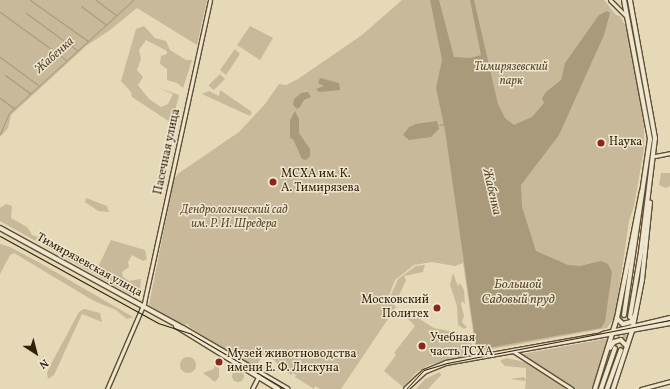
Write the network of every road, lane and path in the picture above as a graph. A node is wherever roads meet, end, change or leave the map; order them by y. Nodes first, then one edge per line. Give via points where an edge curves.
1 (210, 0) edge
2 (610, 0) edge
3 (630, 0) edge
4 (625, 1) edge
5 (618, 8) junction
6 (629, 22) junction
7 (670, 153) edge
8 (655, 156) junction
9 (651, 177) junction
10 (646, 179) junction
11 (0, 228) edge
12 (142, 307) junction
13 (624, 316) tunnel mouth
14 (630, 317) tunnel mouth
15 (635, 317) junction
16 (617, 318) junction
17 (670, 318) edge
18 (670, 323) edge
19 (633, 325) junction
20 (615, 329) junction
21 (632, 331) junction
22 (600, 335) junction
23 (613, 335) junction
24 (627, 347) junction
25 (610, 348) junction
26 (615, 348) tunnel mouth
27 (621, 350) tunnel mouth
28 (513, 351) junction
29 (259, 375) junction
30 (670, 381) edge
31 (107, 389) edge
32 (252, 389) edge
33 (278, 389) edge
34 (288, 389) edge
35 (406, 389) edge
36 (572, 389) edge
37 (595, 389) edge
38 (602, 389) edge
39 (607, 389) edge
40 (613, 389) edge
41 (641, 389) edge

1 - 12 street, Пасечная улица
2 - 5 street
3 - 8 main road via 654,124
4 - 5 street via 624,9
4 - 6 main road
5 - 6 street
6 - 10 main road via 648,123 649,156
7 - 8 street
8 - 9 main road
9 - 14 main road
9 - 15 main road via 649,234
10 - 13 main road
10 - 16 main road via 637,208
11 - 12 main road, Тимирязевская улица
12 - 29 main road, Тимирязевская улица
12 - 31 street, Пасечная улица
15 - 16 street via 631,322 624,324
15 - 19 main road
16 - 20 main road
17 - 19 main road
18 - 21 main road
19 - 20 main road
19 - 21 main road
20 - 22 main road
20 - 23 main road
21 - 23 main road
21 - 24 main road
22 - 23 main road
22 - 28 main road
23 - 25 main road
24 - 25 street via 626,342 621,340 614,342
24 - 40 main road
25 - 37 main road
26 - 38 main road
27 - 39 main road
28 - 35 main road via 439,366 424,372
28 - 36 street
29 - 32 street
29 - 33 main road, Тимирязевская улица
29 - 34 main road, Тимирязевская улица
30 - 41 street

